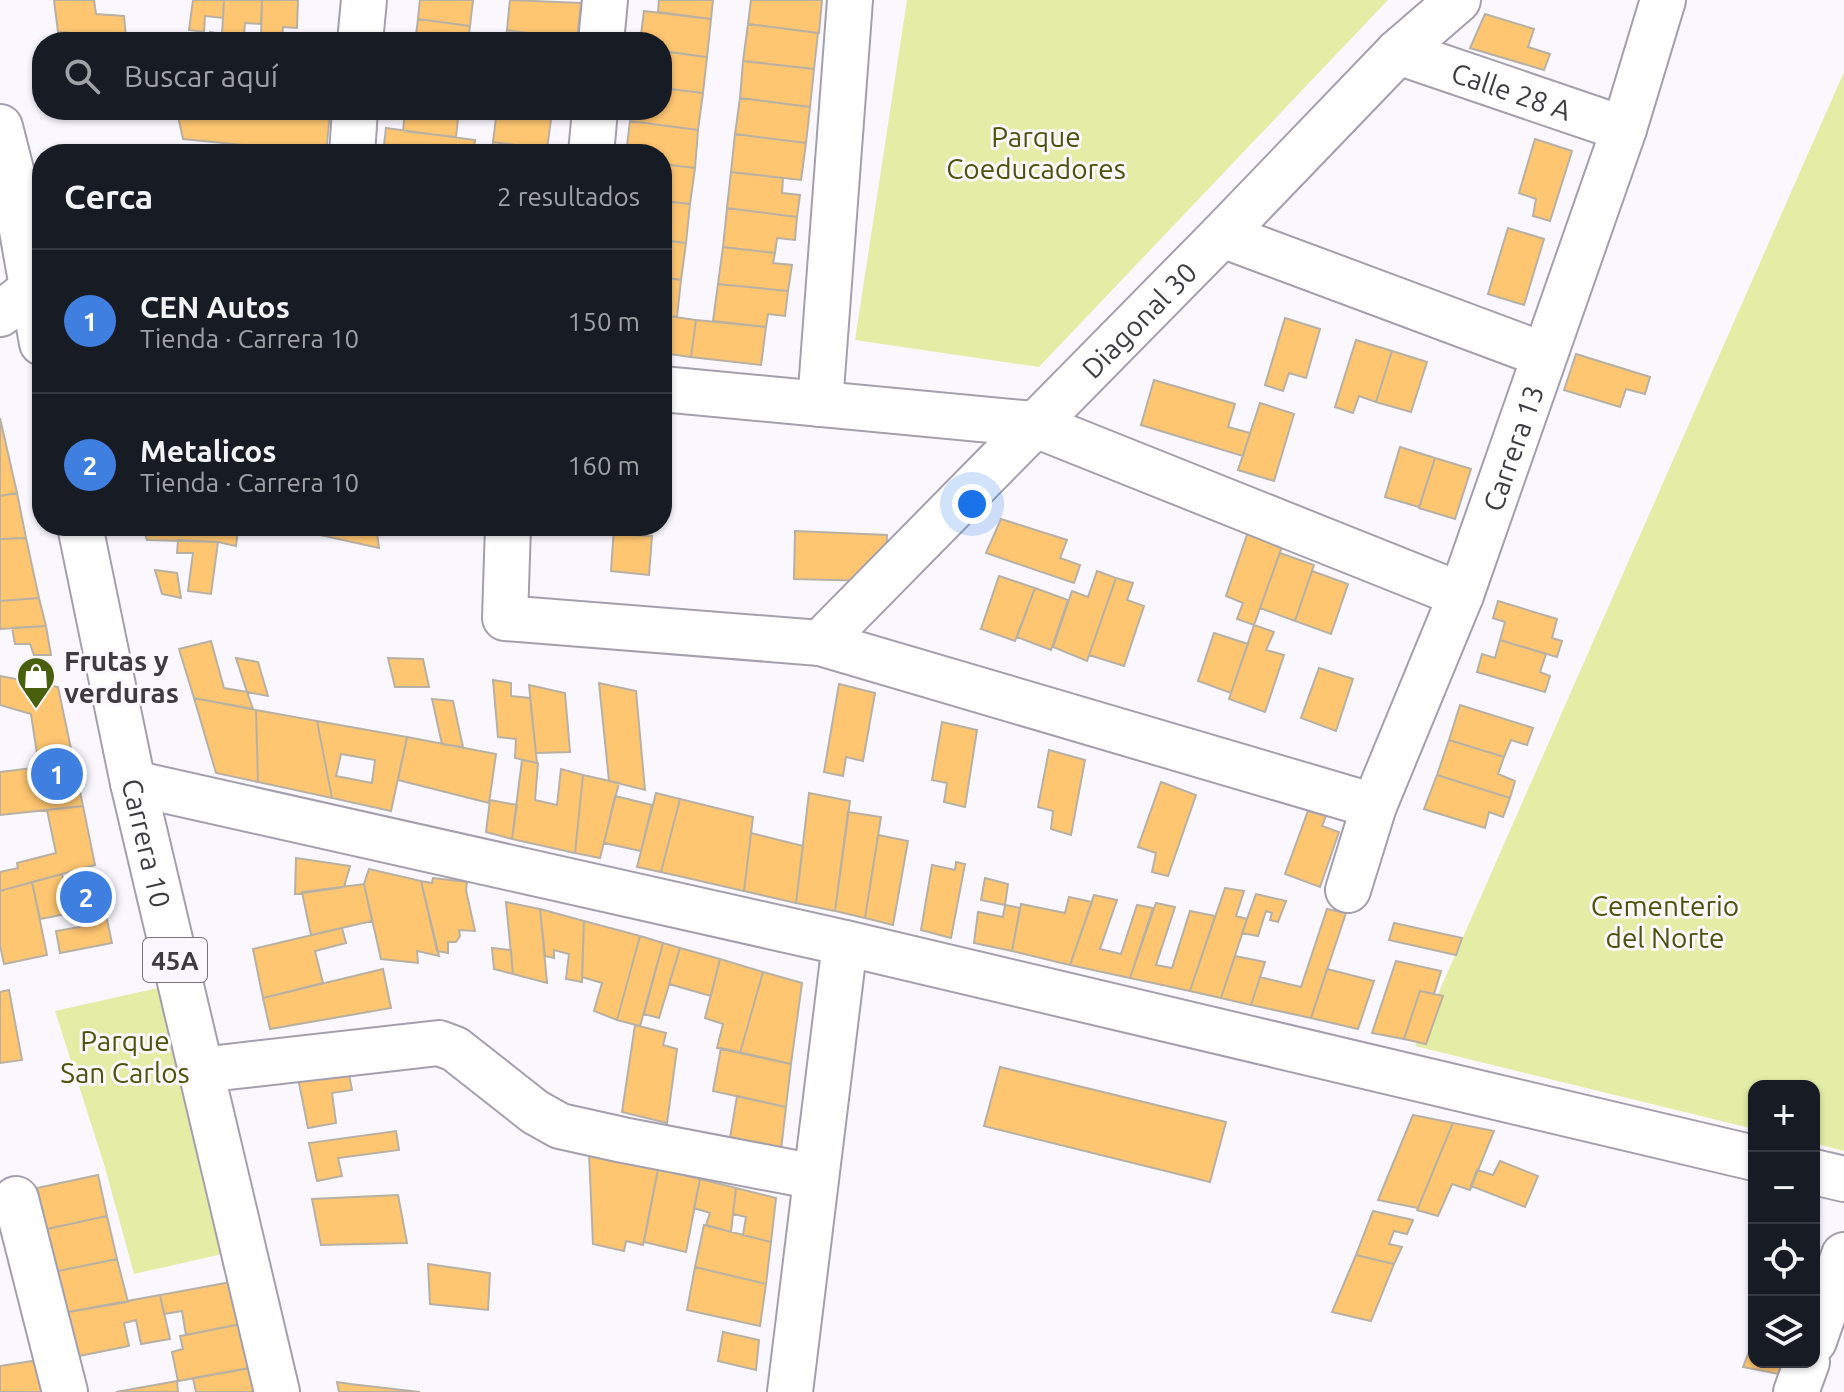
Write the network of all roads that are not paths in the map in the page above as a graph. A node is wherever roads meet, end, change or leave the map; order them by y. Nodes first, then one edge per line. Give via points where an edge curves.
1 (364, 0) edge
2 (605, 0) edge
3 (850, 0) edge
4 (1458, 0) edge
5 (1663, 0) edge
6 (361, 32) edge
7 (602, 32) edge
8 (1398, 52) junction
9 (354, 120) edge
10 (594, 120) edge
11 (0, 127) edge
12 (1624, 129) junction
13 (353, 144) edge
14 (592, 144) edge
15 (1222, 235) junction
16 (16, 302) edge
17 (32, 327) edge
18 (1544, 355) junction
19 (672, 390) edge
20 (820, 404) junction
21 (1033, 424) junction
22 (82, 536) edge
23 (508, 536) edge
24 (1461, 595) junction
25 (820, 643) junction
26 (133, 783) junction
27 (1374, 806) junction
28 (1348, 890) dead end
29 (845, 943) junction
30 (201, 1070) junction
31 (1748, 1157) edge
32 (1820, 1173) edge
33 (816, 1177) junction
34 (1844, 1179) edge
35 (16, 1199) dead end
36 (1844, 1255) edge
37 (1820, 1324) edge
38 (1805, 1368) edge
39 (65, 1392) edge
40 (277, 1392) edge
41 (790, 1392) edge
42 (1796, 1392) edge

1 - 6 street
2 - 7 street
3 - 20 street
4 - 8 street, Diagonal 30
5 - 12 street, Carrera 13
8 - 12 street, Calle 28 A
8 - 15 street, Diagonal 30
9 - 13 street
10 - 14 street
11 - 16 street via 12,174
12 - 18 street, Carrera 13
15 - 18 street
15 - 21 street, Diagonal 30
16 - 17 street
18 - 24 street, Carrera 13
19 - 20 street
20 - 21 street
21 - 24 street
21 - 25 street, Diagonal 30
22 - 26 street, Carrera 10 / 45A
23 - 25 street via 505,618
24 - 27 street, Carrera 13
25 - 27 street
26 - 29 street
26 - 30 street, Carrera 10 / 45A
27 - 28 street, Carrera 13
29 - 31 street
29 - 33 street
30 - 33 street via 439,1043 455,1049 560,1126
30 - 40 street, Carrera 10 / 45A
32 - 34 street
33 - 41 street
35 - 39 street
36 - 37 street
38 - 42 street

